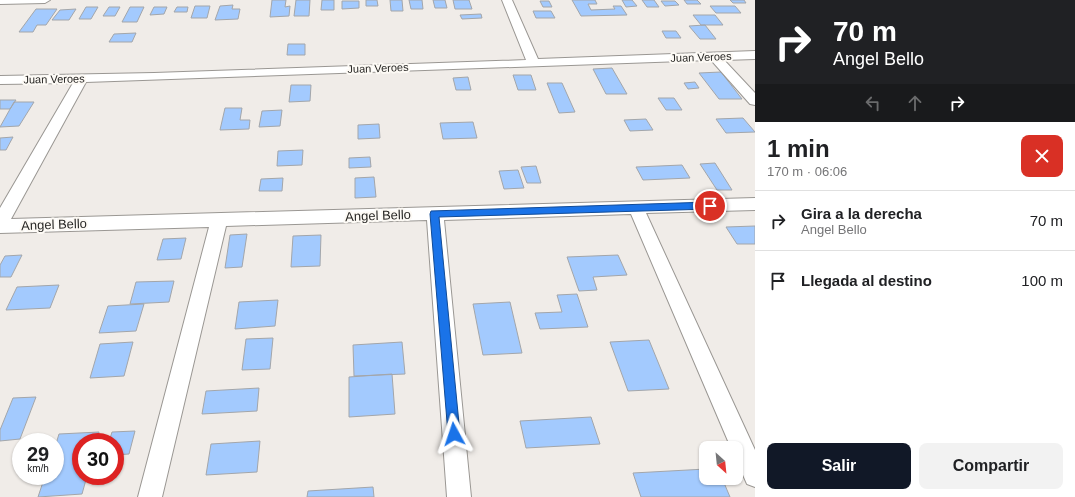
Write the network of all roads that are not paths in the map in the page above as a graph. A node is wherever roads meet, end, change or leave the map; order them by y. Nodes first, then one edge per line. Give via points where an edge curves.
1 (45, 0) edge
2 (507, 0) edge
3 (0, 1) edge
4 (755, 55) edge
5 (715, 57) junction
6 (534, 63) junction
7 (82, 78) junction
8 (0, 80) edge
9 (755, 101) edge
10 (755, 204) edge
11 (636, 208) junction
12 (434, 214) junction
13 (219, 220) junction
14 (0, 225) edge
15 (755, 476) edge
16 (150, 497) edge
17 (459, 497) edge

1 - 3 street
2 - 6 street
4 - 5 street, Juan Veroes
5 - 6 street, Juan Veroes
5 - 9 street
6 - 7 street, Juan Veroes
7 - 8 street, Juan Veroes
7 - 14 street
10 - 11 street, Angel Bello
11 - 12 street, Angel Bello
11 - 15 street
12 - 13 street, Angel Bello
12 - 17 street
13 - 14 street, Angel Bello
13 - 16 street

